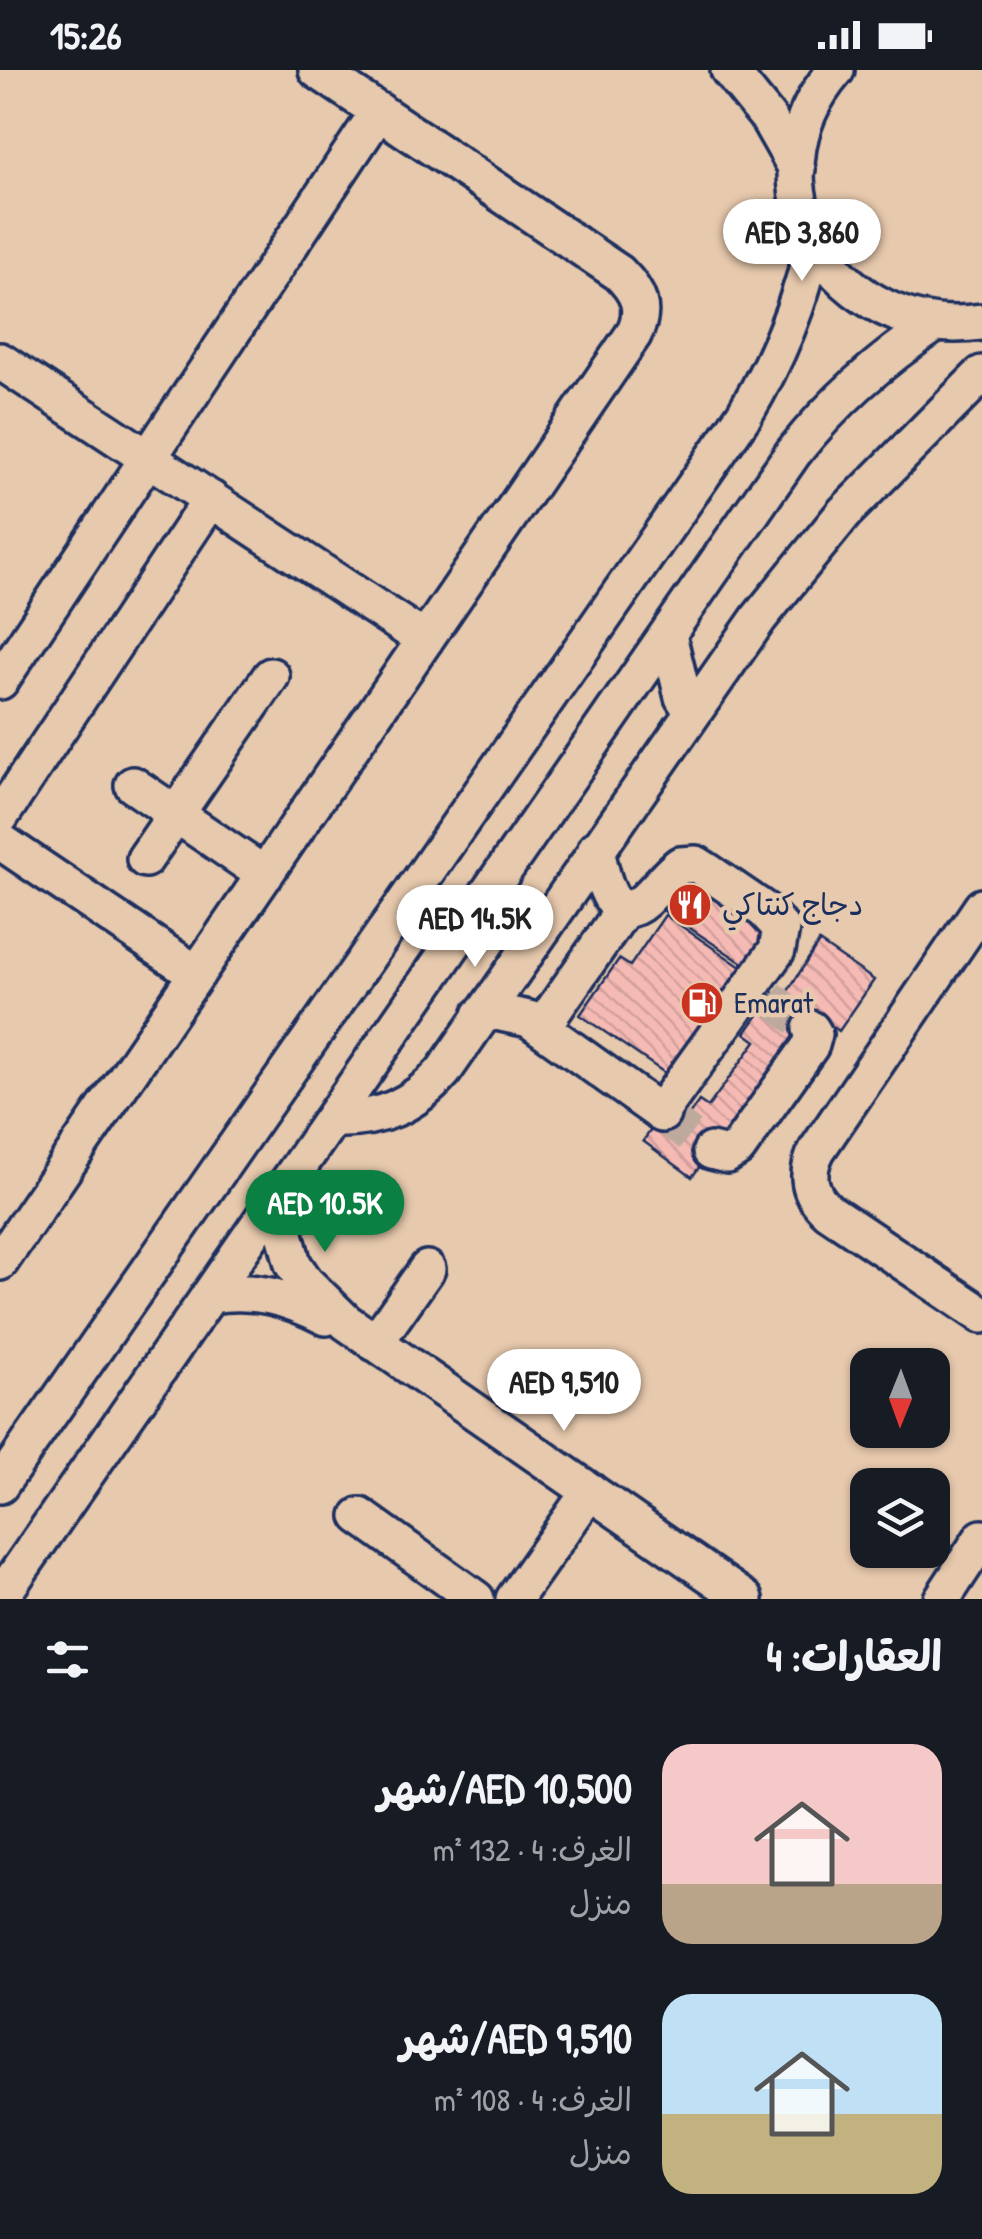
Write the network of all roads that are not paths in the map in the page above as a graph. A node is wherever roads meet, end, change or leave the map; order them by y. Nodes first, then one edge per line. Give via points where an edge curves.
1 (317, 70) edge
2 (728, 70) edge
3 (836, 70) edge
4 (378, 111) junction
5 (796, 169) junction
6 (814, 242) junction
7 (982, 322) edge
8 (935, 324) junction
9 (0, 361) edge
10 (982, 374) edge
11 (148, 458) junction
12 (212, 499) junction
13 (668, 635) junction
14 (425, 640) junction
15 (271, 676) dead end
16 (0, 681) edge
17 (692, 711) junction
18 (133, 785) dead end
19 (176, 814) junction
20 (0, 818) edge
21 (0, 841) edge
22 (596, 850) junction
23 (145, 859) dead end
24 (265, 875) junction
25 (982, 906) edge
26 (624, 909) junction
27 (197, 974) junction
28 (481, 1016) junction
29 (542, 1027) junction
30 (811, 1029) dead end
31 (332, 1119) junction
32 (712, 1151) dead end
33 (276, 1200) junction
34 (0, 1262) edge
35 (427, 1270) dead end
36 (210, 1295) junction
37 (982, 1315) edge
38 (346, 1322) junction
39 (376, 1343) junction
40 (0, 1486) edge
41 (590, 1492) junction
42 (360, 1516) dead end
43 (982, 1538) edge
44 (0, 1598) edge
45 (476, 1599) edge
46 (514, 1599) edge
47 (745, 1599) edge
48 (942, 1599) edge

1 - 4 street
2 - 5 street via 768,118
3 - 5 street via 805,122
4 - 11 street
4 - 14 street via 618,273 636,292 640,310 633,335
5 - 6 street
6 - 8 street via 864,298
6 - 40 street via 794,314 744,415
7 - 8 street
8 - 13 street via 872,369 817,423
9 - 11 street
10 - 17 street via 834,526
11 - 12 street
11 - 16 street
12 - 14 street
12 - 20 street
13 - 17 street
13 - 31 street
14 - 24 street
15 - 19 street
17 - 22 street
18 - 19 street
19 - 23 street
19 - 24 street
21 - 27 street
22 - 26 street via 604,886
22 - 28 street
24 - 27 street
25 - 37 street via 817,1150 809,1176 818,1202
26 - 29 street
26 - 29 street via 641,904 680,864 696,864 781,928 761,992 661,1113
27 - 34 street
28 - 29 street via 513,1014
28 - 31 street via 444,1072 418,1096 386,1114
30 - 32 street via 811,1045 738,1148 727,1155
31 - 33 street
33 - 36 street
33 - 38 street via 292,1264
35 - 39 street
36 - 38 street via 282,1296
36 - 44 street
38 - 39 street
39 - 41 street
41 - 46 street
41 - 47 street
42 - 45 street
43 - 48 street

